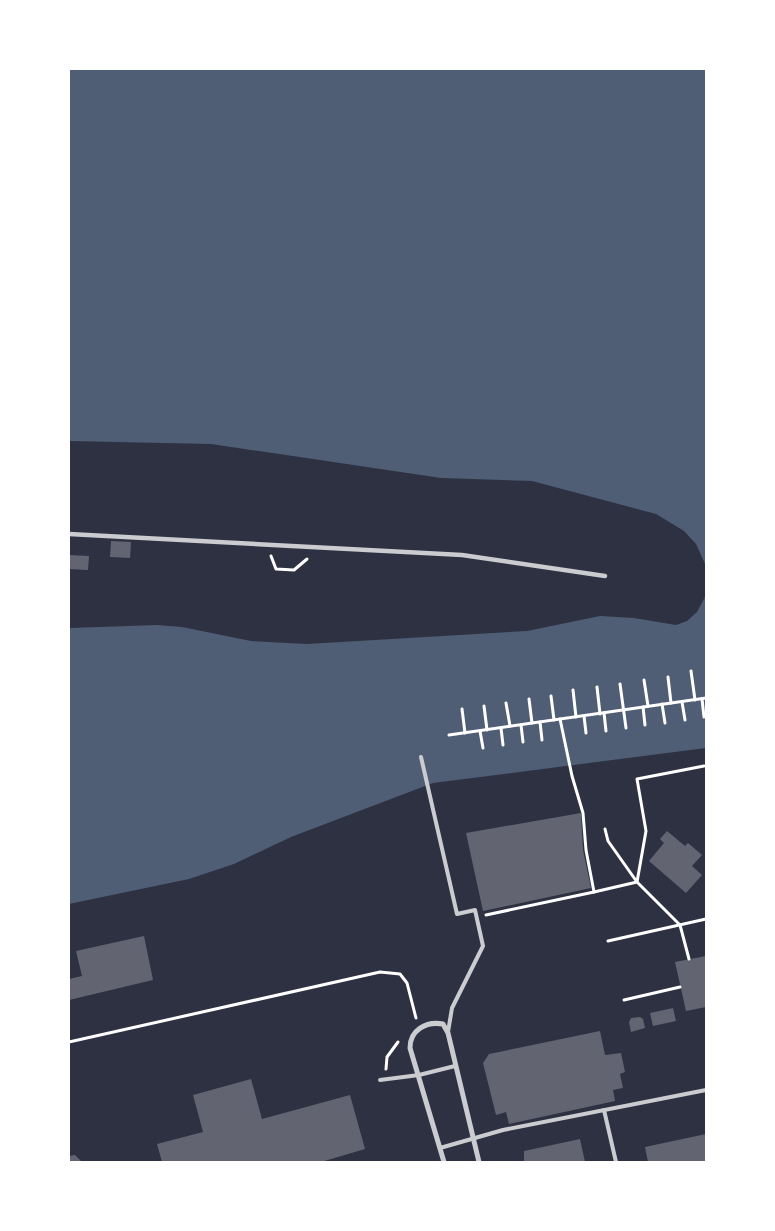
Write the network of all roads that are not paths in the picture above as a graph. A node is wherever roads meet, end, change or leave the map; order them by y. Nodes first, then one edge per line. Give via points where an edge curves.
1 (69, 534) edge
2 (605, 576) dead end
3 (421, 757) dead end
4 (448, 1033) junction
5 (454, 1066) junction
6 (419, 1075) junction
7 (380, 1080) dead end
8 (706, 1090) edge
9 (604, 1110) junction
10 (473, 1138) junction
11 (440, 1148) junction
12 (444, 1162) edge
13 (479, 1162) edge
14 (616, 1162) edge

1 - 2 street via 462,555
3 - 4 lane via 457,914 476,910 483,946 452,1008
4 - 5 street
4 - 6 street via 443,1024 437,1023 416,1031 410,1038
5 - 6 lane
5 - 10 street
6 - 7 lane
6 - 11 street
8 - 9 lane
9 - 10 lane
9 - 14 lane
10 - 11 lane
10 - 13 street
11 - 12 street

